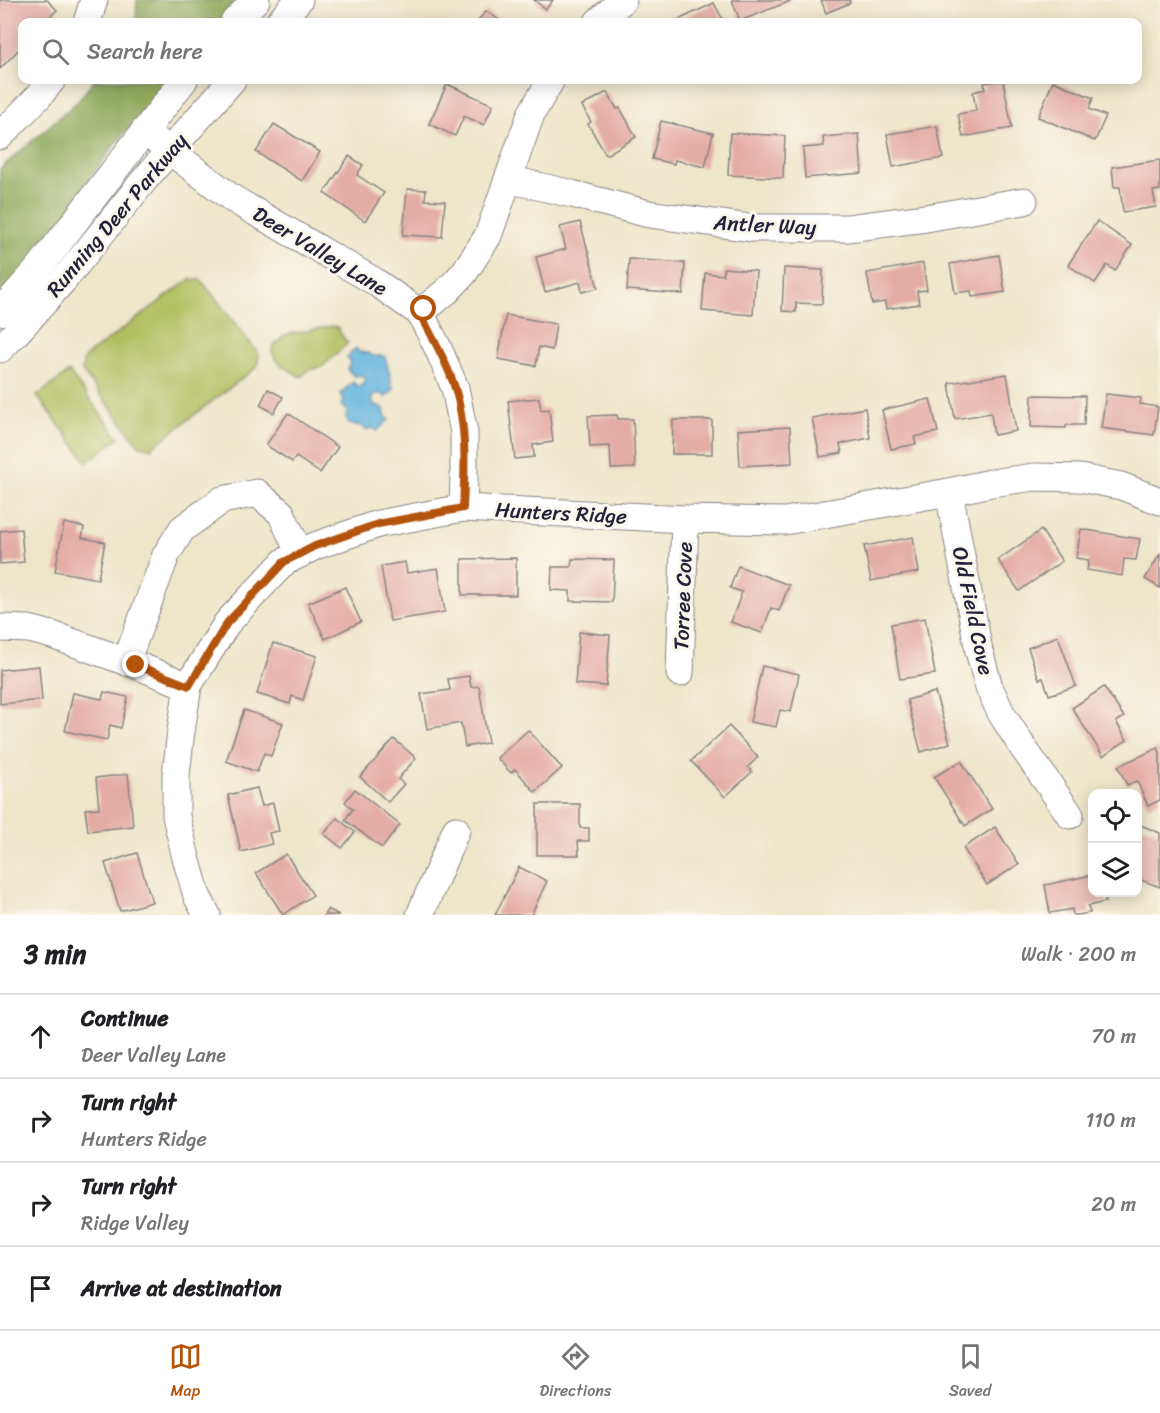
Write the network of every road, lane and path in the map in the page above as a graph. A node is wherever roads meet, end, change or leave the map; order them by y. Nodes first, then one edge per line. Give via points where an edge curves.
1 (94, 0) edge
2 (256, 0) edge
3 (298, 0) edge
4 (623, 0) edge
5 (88, 18) edge
6 (238, 18) edge
7 (282, 18) edge
8 (603, 18) edge
9 (49, 84) edge
10 (181, 84) edge
11 (229, 84) edge
12 (549, 84) edge
13 (144, 131) junction
14 (0, 136) edge
15 (170, 151) junction
16 (508, 179) junction
17 (1024, 201) dead end
18 (0, 312) edge
19 (420, 313) junction
20 (0, 349) edge
21 (949, 492) junction
22 (1160, 501) edge
23 (463, 508) junction
24 (685, 519) junction
25 (300, 554) junction
26 (0, 628) edge
27 (126, 662) junction
28 (680, 674) dead end
29 (189, 686) junction
30 (1070, 815) dead end
31 (456, 830) dead end
32 (207, 915) edge
33 (420, 915) edge

1 - 5 street
2 - 6 street
3 - 7 street
4 - 8 street
9 - 14 street
10 - 13 street, Running Deer Parkway
11 - 15 street, Running Deer Parkway
12 - 16 street via 531,114
13 - 15 street, Deer Valley Lane
13 - 18 street, Running Deer Parkway via 39,268
15 - 19 street, Deer Valley Lane via 232,199 374,281
15 - 20 street, Running Deer Parkway via 24,326
16 - 17 street, Antler Way via 649,214 751,228 848,228
16 - 19 street via 488,236 464,273
19 - 23 street, Deer Valley Lane via 455,388 464,432
21 - 22 street, Hunters Ridge via 1035,477 1080,478 1121,486
21 - 24 street, Hunters Ridge via 784,521
21 - 30 street, Old Field Cove via 989,687 1001,713
23 - 24 street, Hunters Ridge
23 - 25 street, Hunters Ridge via 378,524
24 - 28 street, Torree Cove
25 - 27 street via 281,513 257,492 222,500 182,530 166,555
25 - 29 street, Hunters Ridge via 284,562 227,623
26 - 27 street via 52,635
27 - 29 street
29 - 32 street, Hunters Ridge via 176,775 176,816 197,896
31 - 33 street

